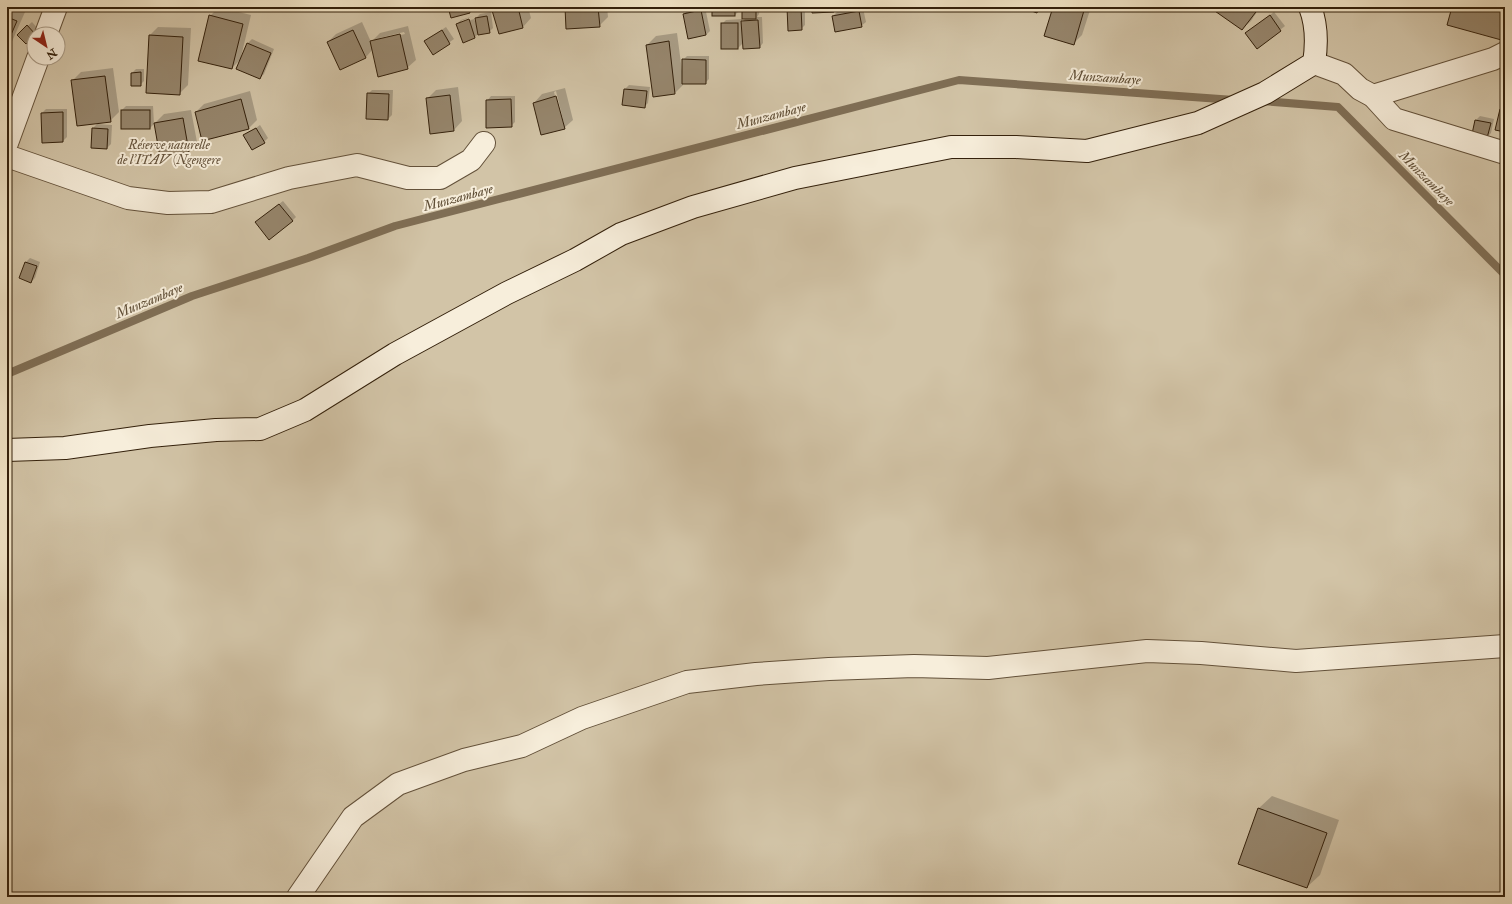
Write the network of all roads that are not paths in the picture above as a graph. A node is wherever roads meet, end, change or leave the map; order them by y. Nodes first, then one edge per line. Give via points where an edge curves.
1 (56, 7) edge
2 (1310, 7) edge
3 (49, 26) edge
4 (1505, 53) edge
5 (1314, 63) junction
6 (35, 66) edge
7 (1373, 96) junction
8 (7, 143) edge
9 (484, 143) dead end
10 (1505, 153) edge
11 (7, 156) edge
12 (7, 450) edge
13 (1505, 646) edge
14 (298, 897) edge

1 - 3 street
2 - 5 street via 1317,47
4 - 7 street
5 - 7 street via 1344,74 1360,89
5 - 12 street via 1265,93 1198,123 1087,151 951,147 795,178 693,207 621,234 402,351 305,410 260,429 150,436 65,448
6 - 8 street
7 - 10 street via 1394,119
9 - 11 street via 471,160 440,178 408,178 357,165 289,178 211,202 168,203 128,198
13 - 14 street via 1296,661 1147,651 988,668 829,668 687,682 582,718 522,746 464,760 398,784 353,817

